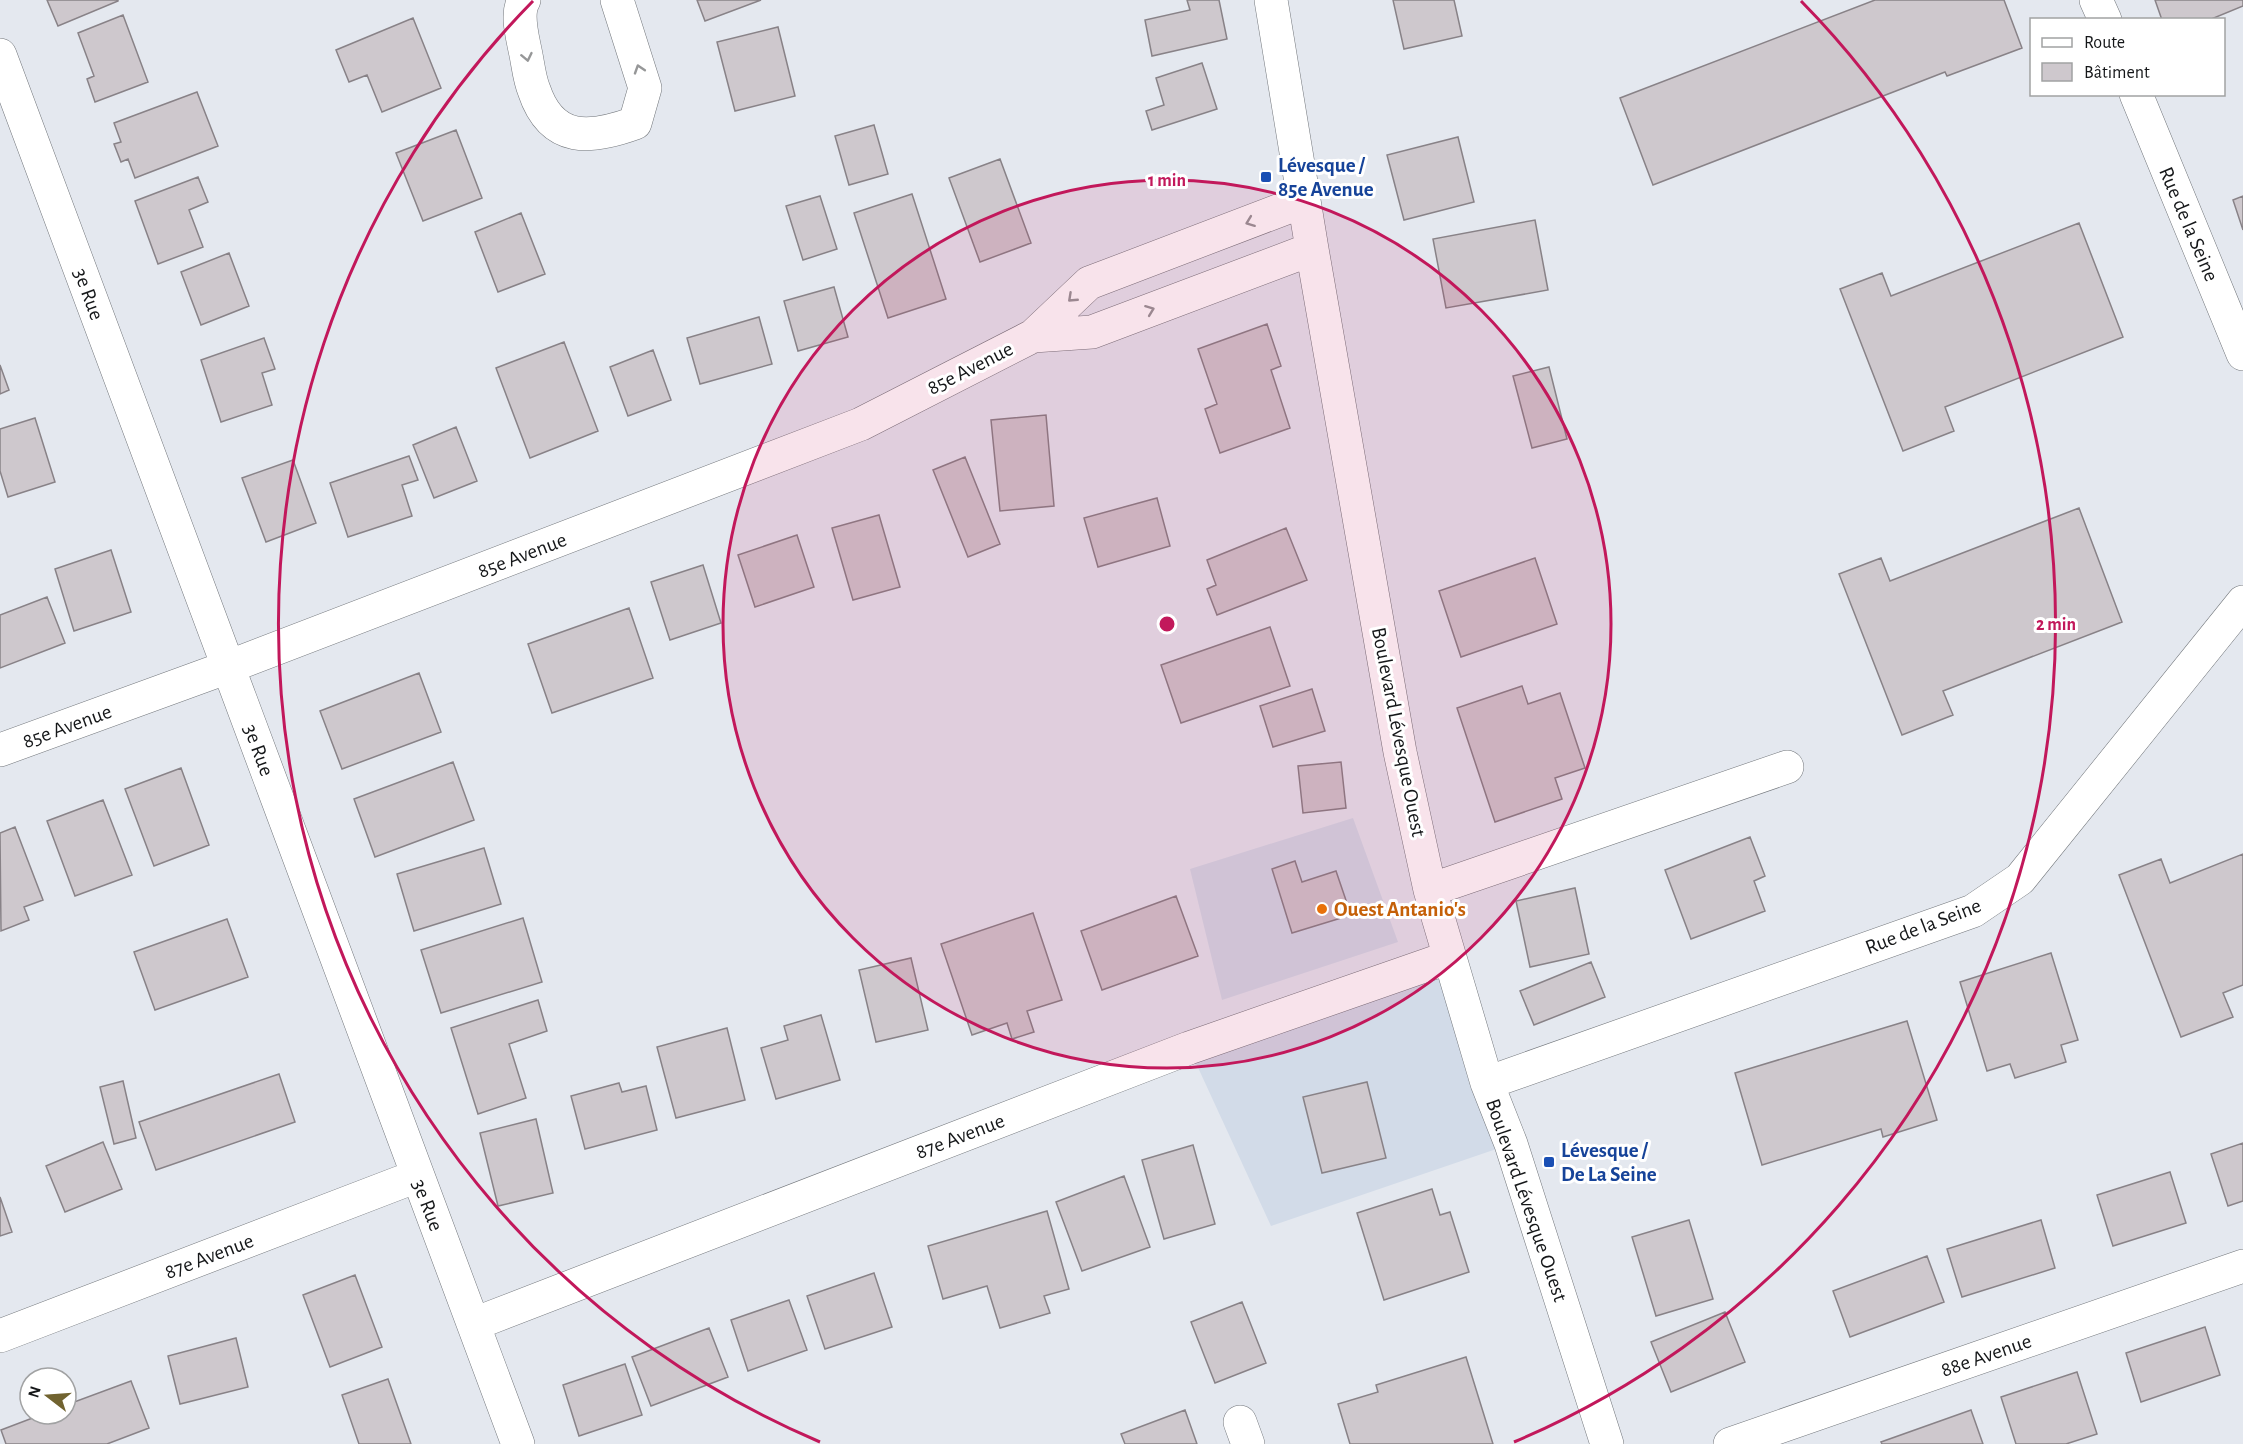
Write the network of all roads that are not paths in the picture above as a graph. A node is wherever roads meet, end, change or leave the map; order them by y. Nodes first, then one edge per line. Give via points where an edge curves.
1 (524, 0) edge
2 (617, 0) edge
3 (1271, 0) edge
4 (2096, 0) edge
5 (2103, 18) edge
6 (0, 55) edge
7 (2137, 96) edge
8 (1304, 201) junction
9 (1312, 249) junction
10 (1033, 336) junction
11 (2243, 354) edge
12 (2243, 602) edge
13 (228, 667) junction
14 (0, 750) edge
15 (1787, 767) dead end
16 (1430, 890) junction
17 (1450, 957) junction
18 (1487, 1083) junction
19 (417, 1176) junction
20 (2243, 1266) edge
21 (474, 1324) junction
22 (0, 1336) edge
23 (518, 1444) edge
24 (1607, 1444) edge
25 (1730, 1444) edge

1 -> 2 street via 521,30 534,91 550,122 579,135 608,132 635,123 639,111 645,88
3 - 8 street, Boulevard Lévesque Ouest
4 - 5 street
6 - 13 street, 3e Rue
7 - 11 street, Rue de la Seine
8 - 9 street, Boulevard Lévesque Ouest
8 -> 10 street, 85e Avenue via 1089,283
10 -> 9 street, 85e Avenue via 1092,332
9 - 16 street, Boulevard Lévesque Ouest via 1400,752
10 - 13 street, 85e Avenue via 861,424
12 - 18 street, Rue de la Seine via 2020,879 1972,911
13 - 14 street, 85e Avenue
13 - 19 street, 3e Rue
15 - 16 street
16 - 17 street, Boulevard Lévesque Ouest
17 - 18 street, Boulevard Lévesque Ouest
17 - 21 street, 87e Avenue via 1190,1048
18 - 24 street, Boulevard Lévesque Ouest via 1511,1144
19 - 21 street, 3e Rue
19 - 22 street, 87e Avenue
20 - 25 street, 88e Avenue
21 - 23 street, 3e Rue

